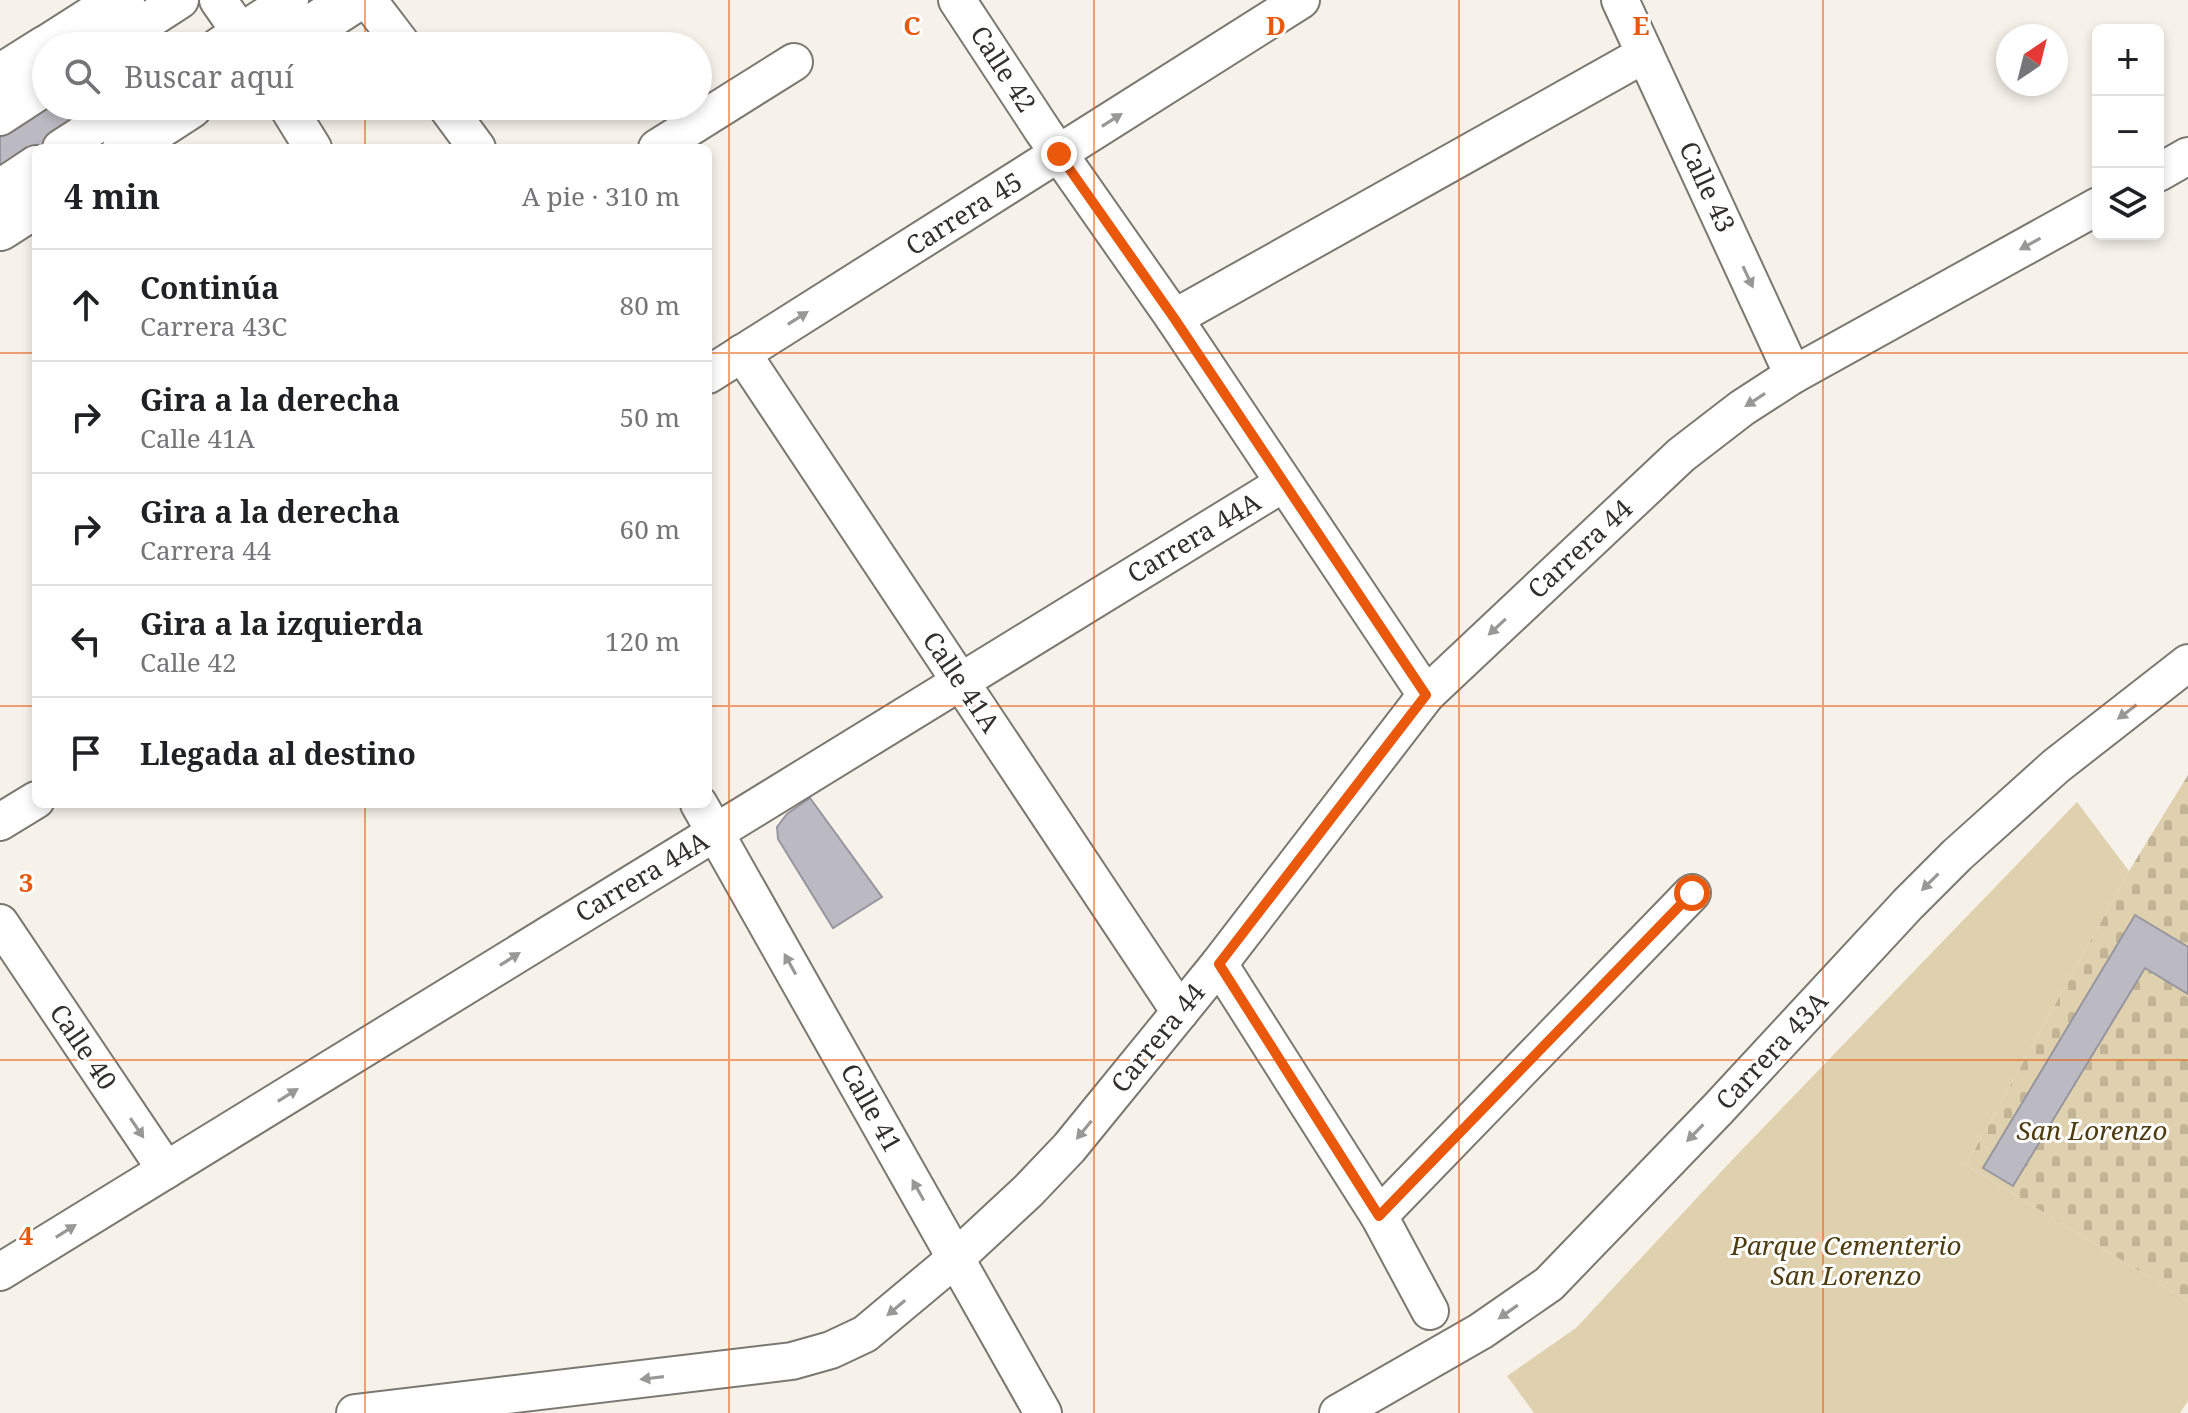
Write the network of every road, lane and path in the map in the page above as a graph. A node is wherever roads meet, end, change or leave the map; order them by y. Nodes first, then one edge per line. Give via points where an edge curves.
1 (180, 0) edge
2 (218, 0) edge
3 (290, 0) edge
4 (354, 0) edge
5 (368, 0) edge
6 (957, 0) edge
7 (1301, 0) edge
8 (1620, 0) edge
9 (107, 15) edge
10 (76, 32) edge
11 (246, 32) edge
12 (253, 32) edge
13 (258, 32) edge
14 (392, 32) edge
15 (1645, 54) junction
16 (32, 57) edge
17 (794, 62) dead end
18 (0, 77) edge
19 (32, 96) edge
20 (712, 113) edge
21 (0, 117) edge
22 (104, 120) edge
23 (168, 120) edge
24 (296, 120) edge
25 (456, 120) edge
26 (702, 120) edge
27 (67, 144) edge
28 (131, 144) edge
29 (311, 144) edge
30 (474, 144) edge
31 (663, 144) edge
32 (1059, 154) junction
33 (2188, 156) edge
34 (32, 167) edge
35 (2164, 170) edge
36 (0, 188) edge
37 (32, 208) edge
38 (2092, 209) edge
39 (0, 228) edge
40 (1174, 318) junction
41 (742, 353) junction
42 (712, 372) edge
43 (1793, 375) junction
44 (1284, 483) junction
45 (2188, 663) edge
46 (960, 682) junction
47 (1426, 695) junction
48 (32, 802) edge
49 (707, 818) edge
50 (0, 822) edge
51 (1692, 893) dead end
52 (0, 923) edge
53 (1219, 964) junction
54 (1180, 1012) junction
55 (166, 1170) junction
56 (1379, 1216) junction
57 (956, 1258) junction
58 (0, 1272) edge
59 (1430, 1311) dead end
60 (429, 1410) edge
61 (355, 1413) edge
62 (1043, 1413) edge
63 (1338, 1413) edge

1 - 9 street
2 - 11 street
3 - 12 street
4 - 13 main road
5 - 14 street
6 - 32 street, Calle 42
32 -> 7 street, Carrera 45
8 - 15 street, Calle 43
9 - 10 main road
15 - 40 street
15 -> 43 street, Calle 43
16 - 18 main road
17 - 20 street
19 - 21 street
22 - 27 street
23 - 28 main road
24 - 29 street
25 - 30 street
26 - 31 street
32 - 40 street, Calle 42
41 -> 32 street, Carrera 45
33 - 35 street
34 - 36 street
37 - 39 main road
38 -> 43 street, Carrera 44
40 - 44 street, Calle 42
41 - 42 street, Carrera 45
41 - 46 street, Calle 41A
43 -> 47 street, Carrera 44 via 1681,455
44 - 46 street, Carrera 44A
44 - 47 street, Calle 42
45 -> 63 street, Carrera 43A via 2056,766 1957,855 1549,1284 1481,1331
46 - 49 street, Carrera 44A
46 - 54 street, Calle 41A
47 - 53 street, Carrera 44
48 - 50 street
55 -> 49 street, Carrera 44A
57 -> 49 street, Calle 41
51 - 56 street
52 -> 55 street, Calle 40
53 - 54 street, Carrera 44
53 - 56 street
54 -> 57 street, Carrera 44 via 1069,1148
58 -> 55 street, Carrera 44A
56 - 59 street
57 -> 60 street, Carrera 44 via 865,1334 831,1350
57 - 62 street, Calle 41
60 - 61 street, Carrera 44

